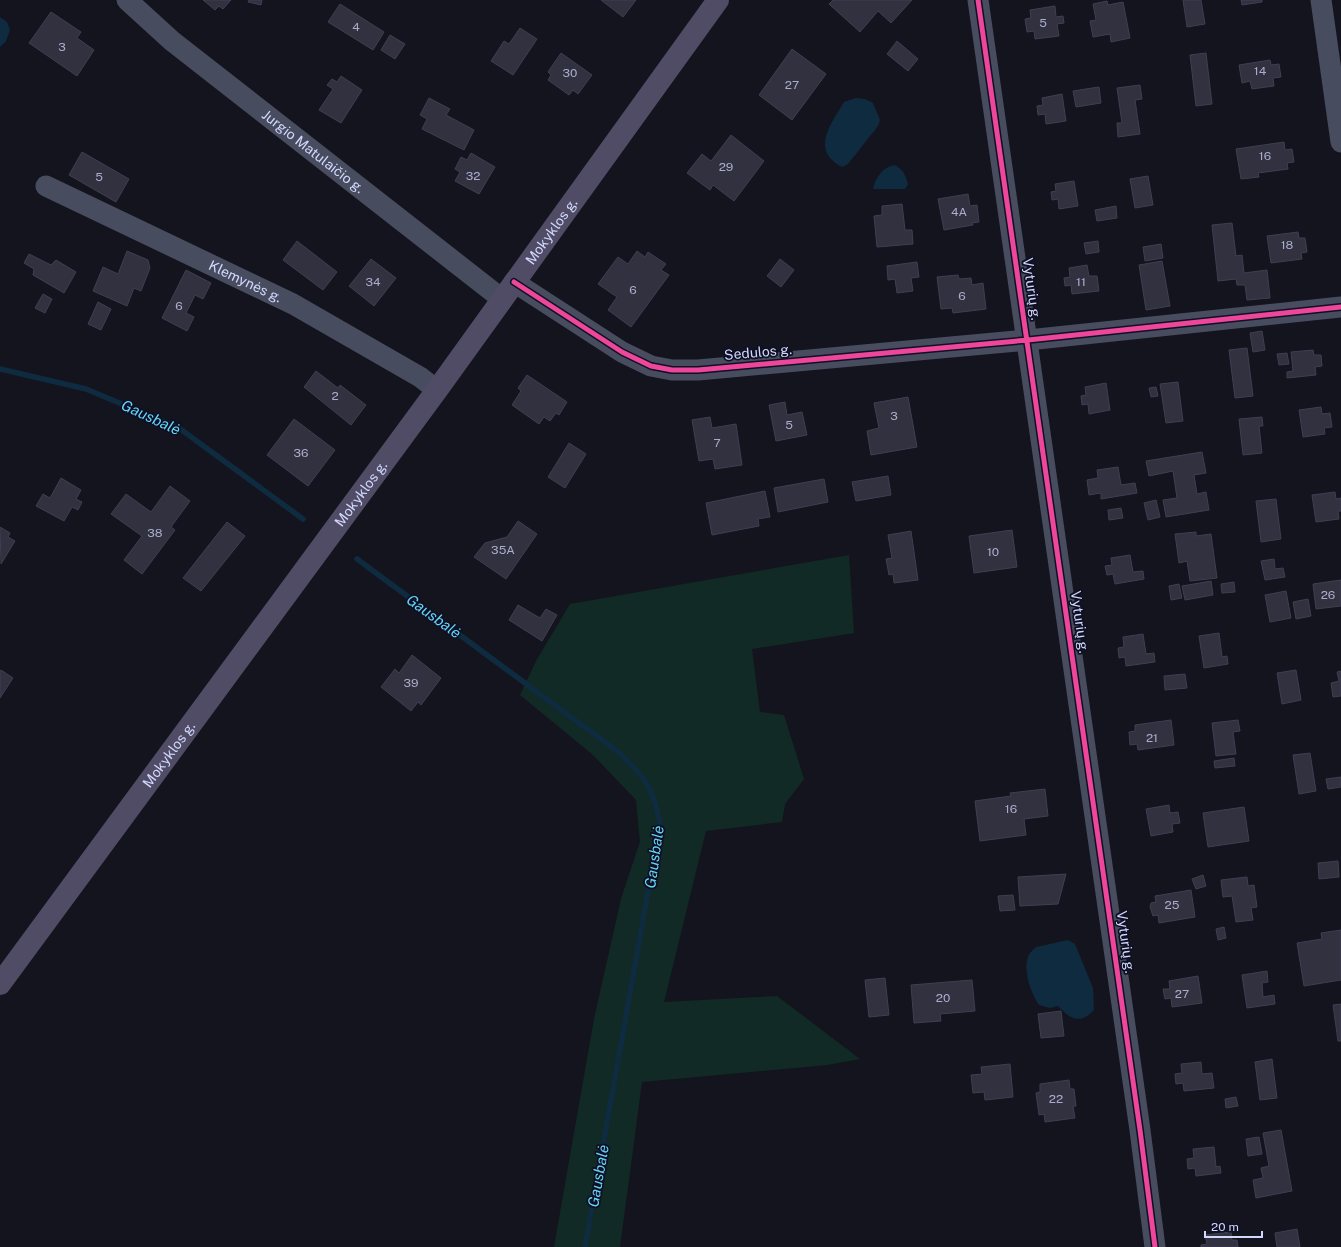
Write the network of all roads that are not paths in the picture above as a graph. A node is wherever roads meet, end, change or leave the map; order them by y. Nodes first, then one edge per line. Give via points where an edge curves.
1 (126, 0) edge
2 (718, 0) edge
3 (978, 0) edge
4 (1320, 0) edge
5 (1341, 142) edge
6 (46, 186) dead end
7 (508, 291) junction
8 (1341, 307) edge
9 (1028, 340) junction
10 (436, 390) junction
11 (0, 984) edge
12 (1155, 1247) edge

1 - 7 street, Jurgio Matulaičio g. via 172,41
2 - 7 main road, Mokyklos g.
3 - 9 street, Vyturių g.
4 - 5 street
6 - 10 street, Klemynės g. via 293,304 420,377
7 - 9 street, Sedulos g. via 622,352 652,366 672,370 698,370
7 - 10 main road, Mokyklos g.
8 - 9 street, Sedulos g.
9 - 12 street, Vyturių g.
10 - 11 main road, Mokyklos g.

